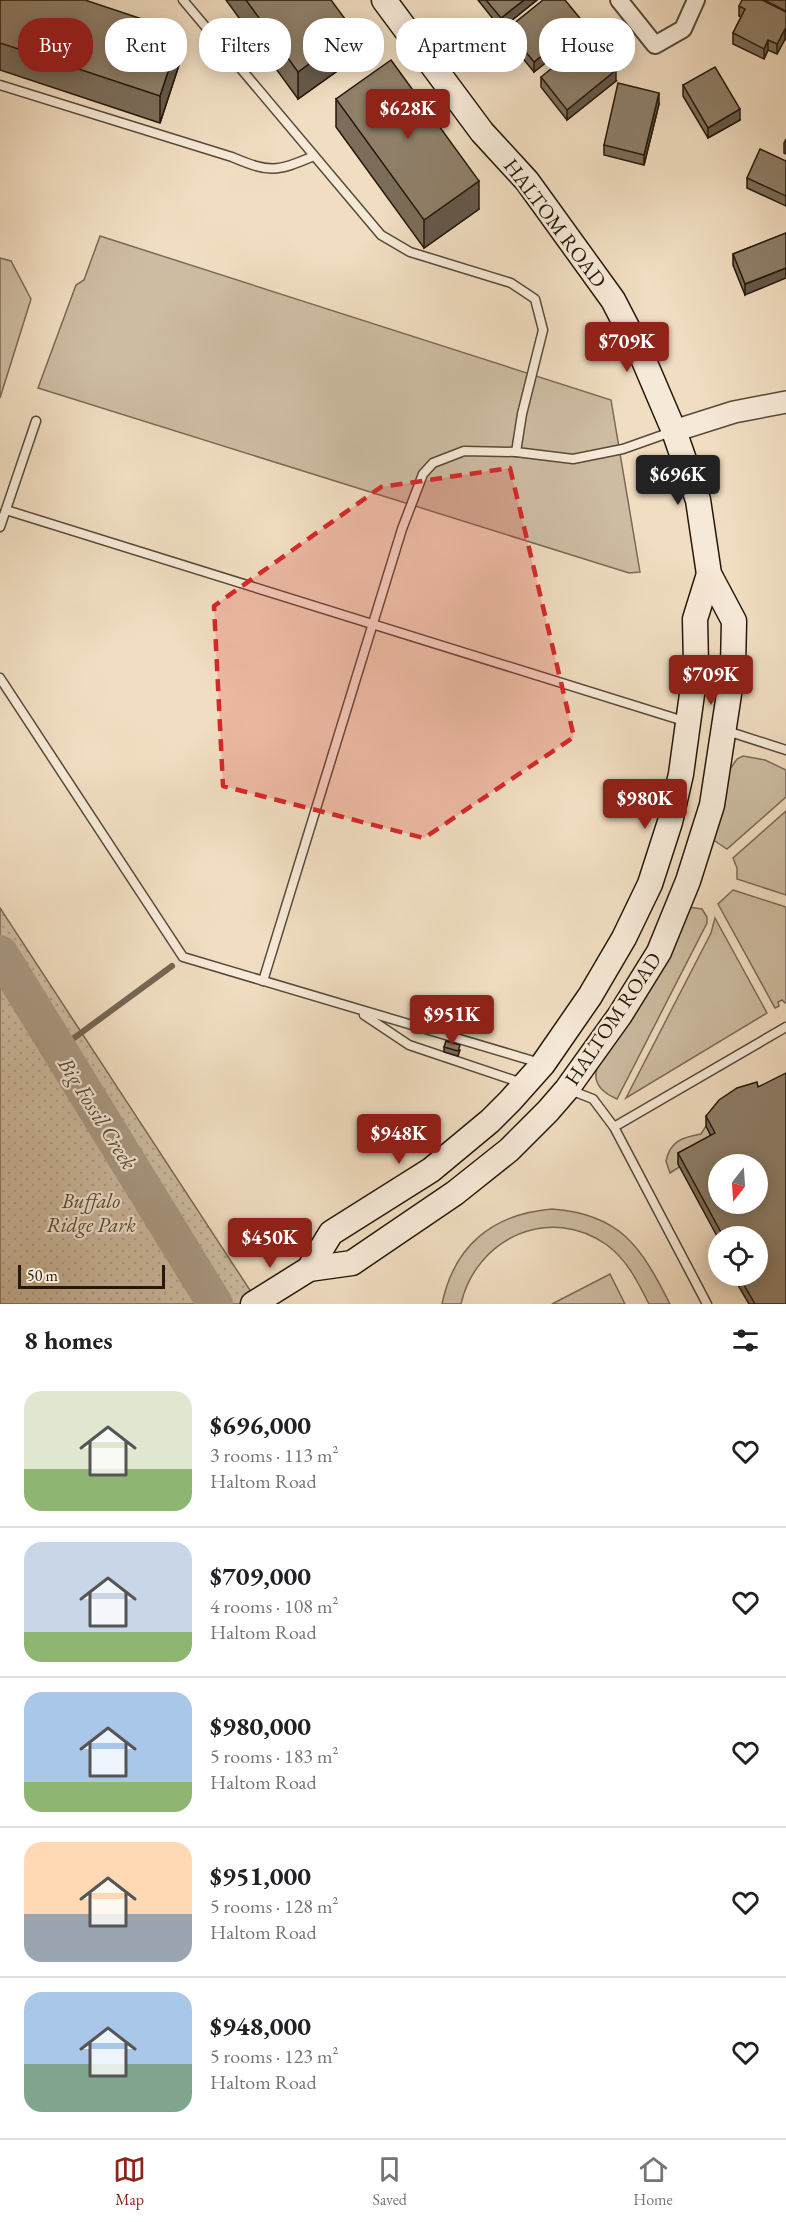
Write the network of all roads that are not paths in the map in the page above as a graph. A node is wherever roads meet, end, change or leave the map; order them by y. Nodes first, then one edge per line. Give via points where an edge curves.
1 (183, 0) edge
2 (384, 0) edge
3 (619, 0) edge
4 (696, 0) edge
5 (0, 85) edge
6 (314, 156) junction
7 (786, 402) edge
8 (36, 420) dead end
9 (674, 431) junction
10 (516, 453) junction
11 (6, 510) junction
12 (0, 527) edge
13 (709, 573) junction
14 (373, 624) junction
15 (0, 678) edge
16 (688, 722) junction
17 (725, 730) junction
18 (786, 750) edge
19 (263, 981) junction
20 (356, 1010) junction
21 (786, 1026) edge
22 (543, 1064) junction
23 (524, 1084) junction
24 (567, 1089) junction
25 (614, 1127) junction
26 (309, 1269) junction
27 (253, 1304) edge
28 (707, 1304) edge

1 - 6 lane
2 - 9 main road, HALTOM ROAD via 482,132 528,181 613,300
3 - 4 street via 655,45 683,29
5 - 6 lane via 261,169 287,168
6 - 10 lane via 381,235 410,252 512,283 536,299 543,330
7 - 9 street via 734,412
8 - 11 lane
9 - 10 lane via 622,449 573,459
9 - 13 main road, HALTOM ROAD via 698,500
10 - 14 lane via 464,451 433,463 423,474
11 - 12 lane
11 - 14 lane
13 - 16 main road, HALTOM ROAD via 694,619 696,664
13 - 17 main road, HALTOM ROAD via 734,621
14 - 16 lane
14 - 19 lane
15 - 19 lane via 183,957
16 - 17 main road
16 - 22 main road, HALTOM ROAD via 679,784 650,884 590,996
17 - 18 lane
17 - 24 main road, HALTOM ROAD via 712,805 688,880 659,951 620,1015
19 - 20 lane
20 - 22 lane
20 - 23 lane via 409,1045
21 - 25 lane
22 - 23 main road, HALTOM ROAD
22 - 24 main road
23 - 24 main road
23 - 26 main road, HALTOM ROAD via 490,1121 431,1170 331,1233
24 - 25 lane via 593,1100
24 - 26 main road, HALTOM ROAD via 509,1150 455,1193 352,1263
25 - 28 lane
26 - 27 main road, HALTOM ROAD

